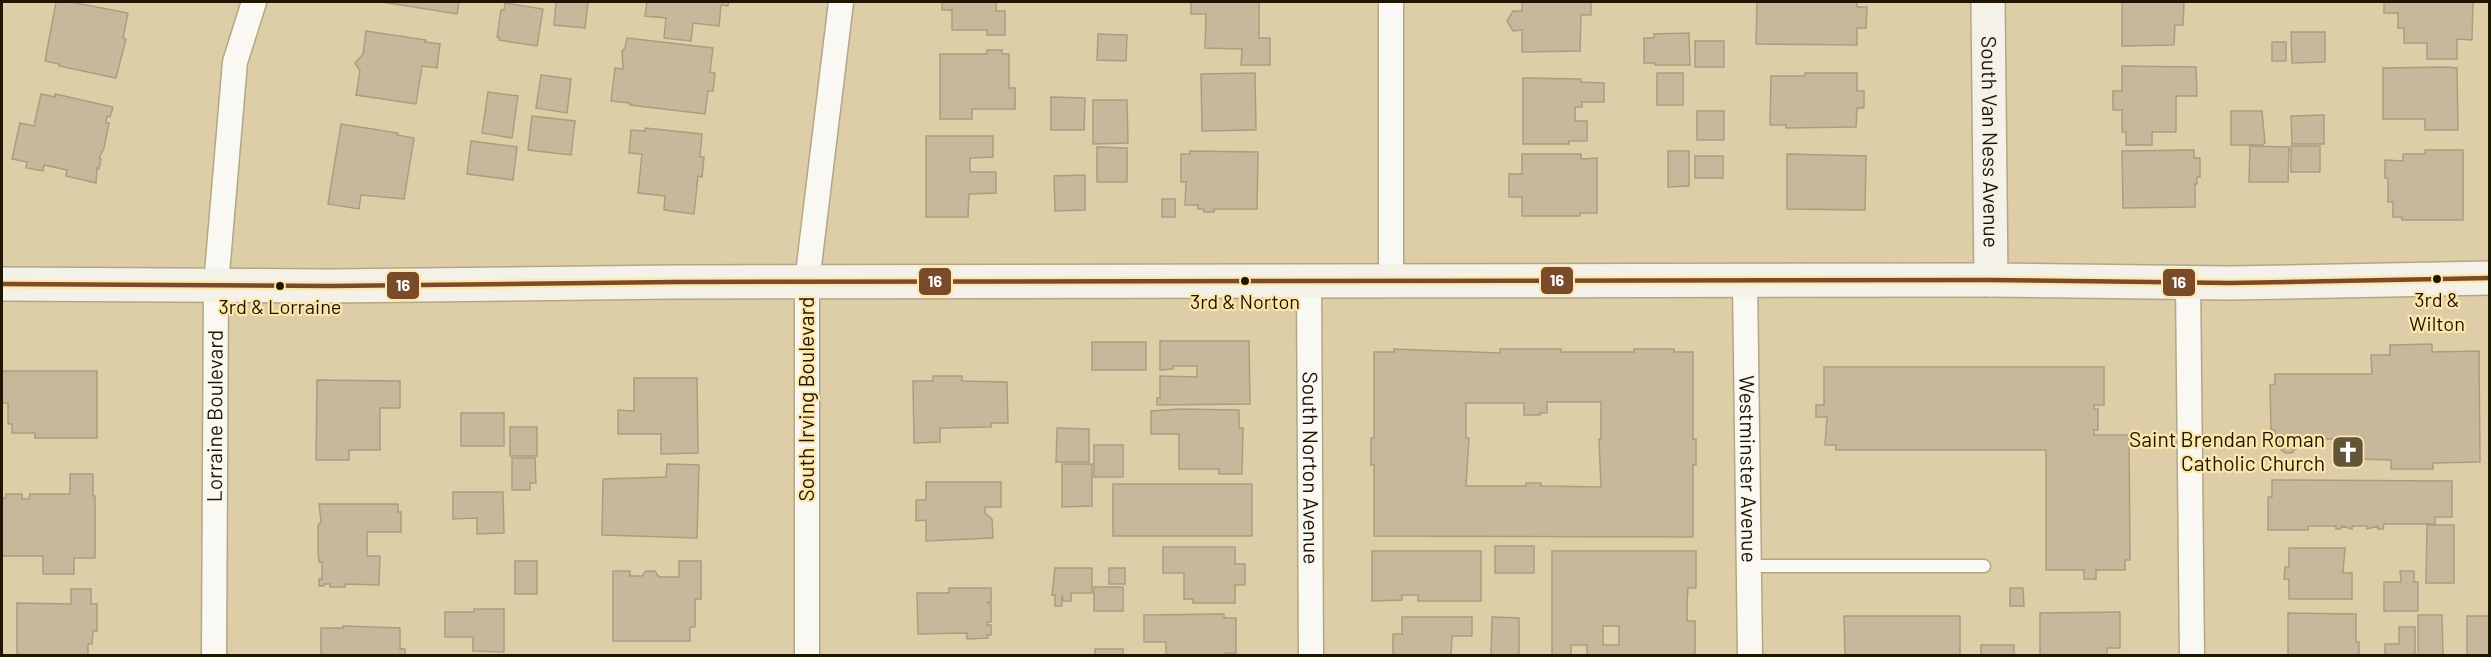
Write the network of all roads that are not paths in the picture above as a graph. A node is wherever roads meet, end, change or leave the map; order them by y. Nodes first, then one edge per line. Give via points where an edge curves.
1 (254, 2) edge
2 (841, 2) edge
3 (1390, 2) edge
4 (1988, 2) edge
5 (2490, 278) edge
6 (1991, 280) junction
7 (1745, 281) junction
8 (2188, 281) junction
9 (807, 282) junction
10 (1309, 282) junction
11 (1391, 282) junction
12 (2, 284) edge
13 (216, 285) junction
14 (1749, 567) junction
15 (1984, 567) dead end
16 (214, 656) edge
17 (807, 656) edge
18 (1311, 656) edge
19 (1750, 656) edge
20 (2192, 656) edge

1 - 13 street, Lorraine Boulevard via 235,62
2 - 9 street, South Irving Boulevard
3 - 11 street
4 - 6 main road, South Van Ness Avenue
5 - 8 main road
6 - 7 main road
6 - 8 main road
7 - 11 main road
7 - 14 street, Westminster Avenue
8 - 20 street
9 - 10 main road
9 - 13 main road
9 - 17 street, South Irving Boulevard
10 - 11 main road
10 - 18 street, South Norton Avenue
12 - 13 main road
13 - 16 street, Lorraine Boulevard
14 - 15 lane
14 - 19 street, Westminster Avenue

